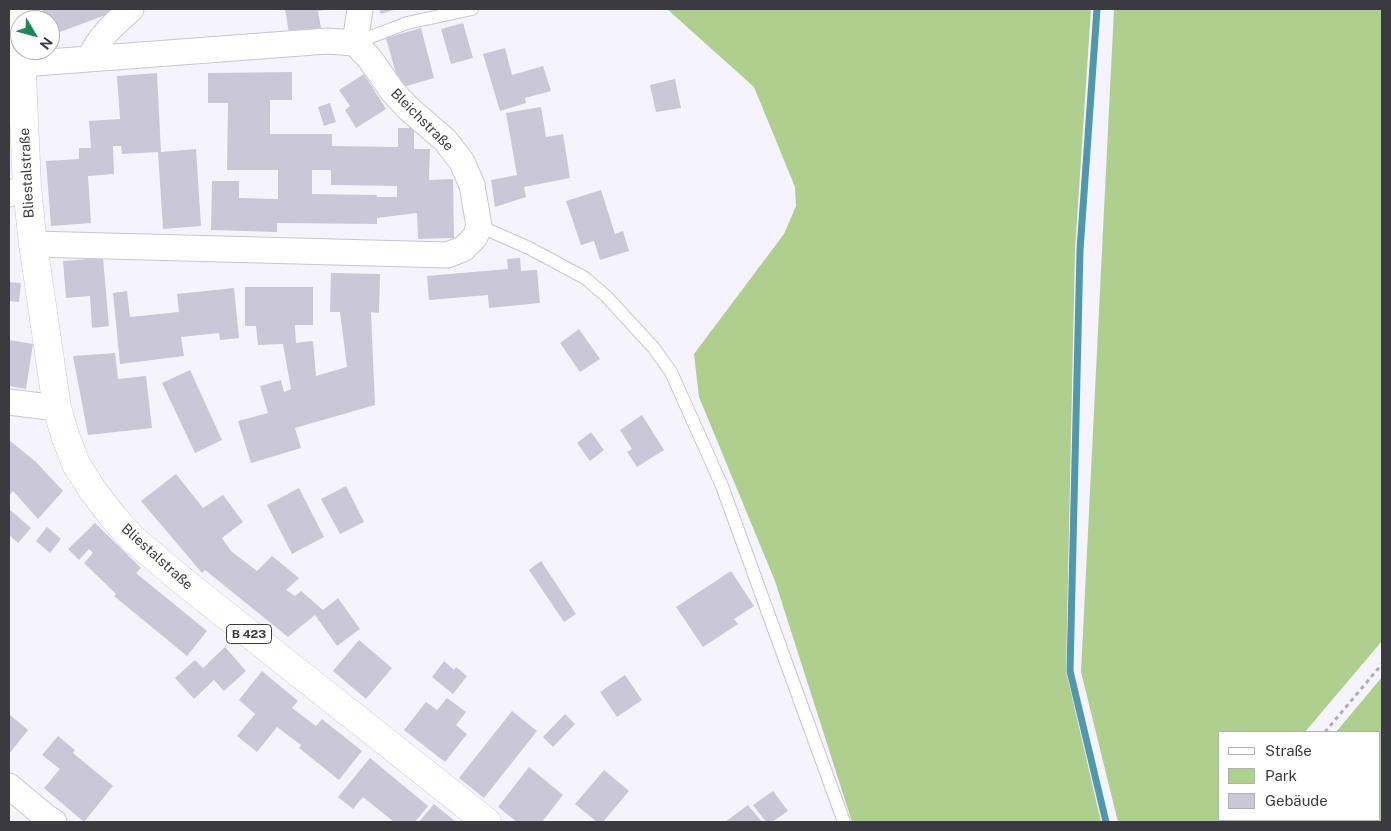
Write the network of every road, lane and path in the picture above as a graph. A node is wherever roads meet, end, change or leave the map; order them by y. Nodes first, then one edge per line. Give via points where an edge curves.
1 (131, 9) edge
2 (360, 9) edge
3 (472, 9) edge
4 (354, 43) junction
5 (60, 57) edge
6 (88, 59) junction
7 (18, 60) edge
8 (18, 191) edge
9 (479, 226) junction
10 (33, 244) junction
11 (9, 402) edge
12 (57, 408) junction
13 (1382, 664) edge
14 (1326, 731) edge
15 (9, 786) edge
16 (50, 820) edge
17 (487, 822) edge
18 (844, 822) edge

1 - 6 street via 106,31
2 - 4 street
3 - 4 lane via 407,23
4 - 6 street via 327,41
4 - 9 street, Bleichstraße via 370,59 393,92 445,140 462,162 472,185
5 - 6 street
7 - 8 main road, Bliestalstraße / B 423
8 - 10 main road, Bliestalstraße / B 423
9 - 10 street via 475,237 463,249 447,255
9 - 18 lane via 585,278 640,332 671,372 722,486
10 - 12 main road, Bliestalstraße / B 423
11 - 12 street
12 - 17 main road, Bliestalstraße / B 423 via 76,464 93,491 133,539
13 - 14 path
15 - 16 street

